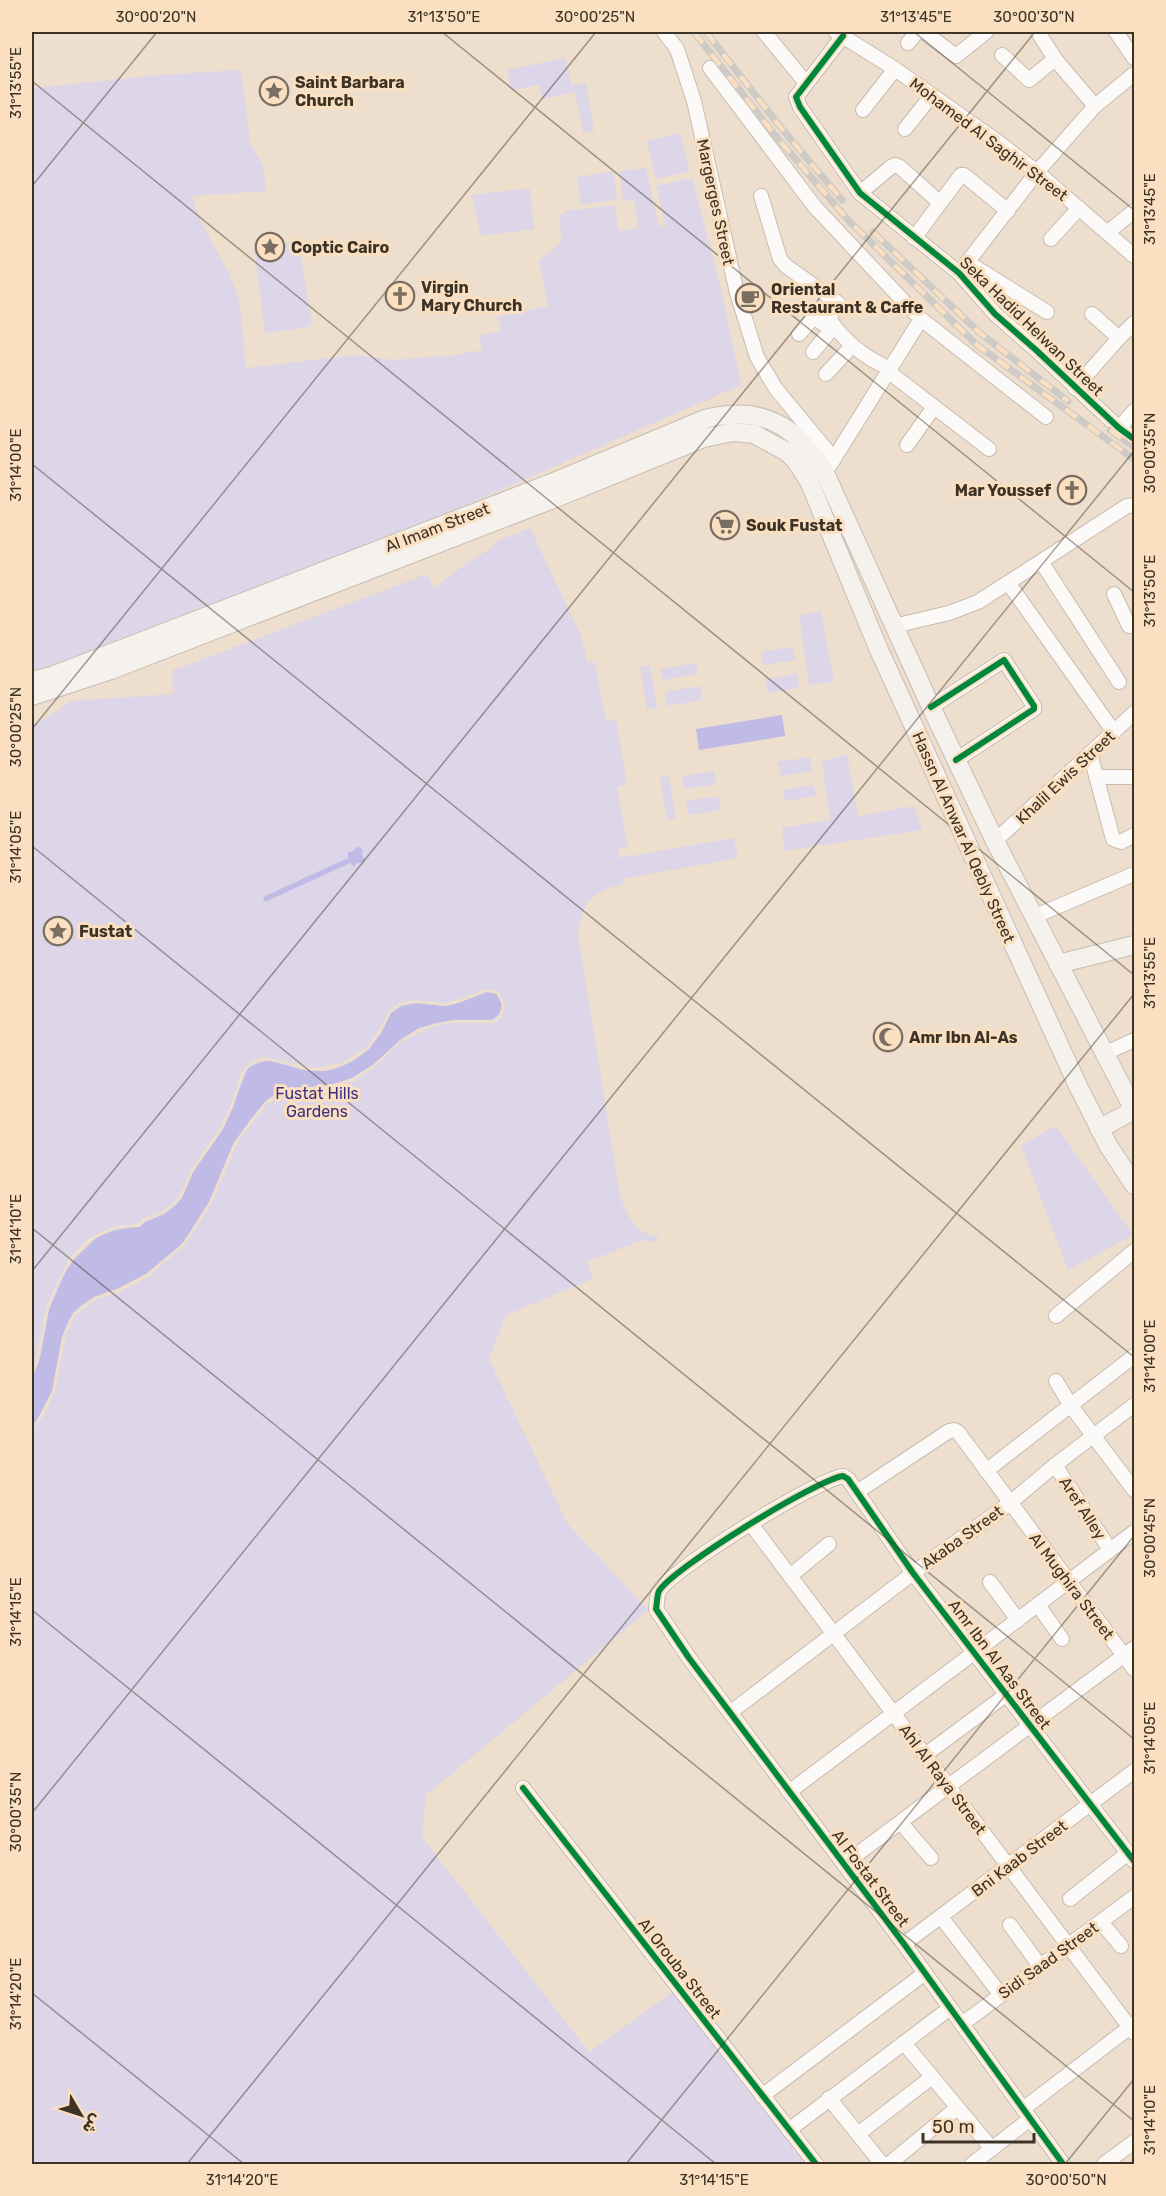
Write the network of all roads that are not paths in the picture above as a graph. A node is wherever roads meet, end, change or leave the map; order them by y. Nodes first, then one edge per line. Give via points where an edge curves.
1 (664, 32) edge
2 (764, 32) edge
3 (917, 32) edge
4 (924, 32) edge
5 (986, 32) edge
6 (1038, 32) edge
7 (1116, 32) edge
8 (840, 34) edge
9 (908, 43) dead end
10 (1002, 55) dead end
11 (1134, 58) edge
12 (1055, 59) junction
13 (710, 68) dead end
14 (895, 69) junction
15 (1134, 74) edge
16 (806, 83) junction
17 (932, 95) junction
18 (1095, 106) junction
19 (863, 110) dead end
20 (905, 129) dead end
21 (1037, 172) junction
22 (860, 193) junction
23 (761, 196) dead end
24 (939, 202) junction
25 (1079, 208) junction
26 (1008, 210) junction
27 (1134, 211) edge
28 (1108, 232) junction
29 (914, 238) junction
30 (1051, 238) dead end
31 (1134, 256) edge
32 (963, 268) junction
33 (1047, 312) dead end
34 (1092, 314) dead end
35 (921, 319) junction
36 (832, 323) junction
37 (1134, 323) edge
38 (798, 334) dead end
39 (1119, 338) junction
40 (852, 346) junction
41 (813, 352) dead end
42 (890, 371) junction
43 (826, 374) dead end
44 (1075, 388) junction
45 (934, 407) junction
46 (1134, 411) edge
47 (1046, 417) dead end
48 (1119, 428) junction
49 (1134, 440) edge
50 (907, 445) dead end
51 (989, 449) dead end
52 (823, 471) junction
53 (1134, 506) edge
54 (1042, 562) junction
55 (1009, 584) junction
56 (1114, 594) dead end
57 (1134, 624) edge
58 (894, 626) junction
59 (32, 681) edge
60 (1119, 682) dead end
61 (32, 696) edge
62 (931, 707) junction
63 (1134, 713) edge
64 (1114, 732) junction
65 (1090, 753) junction
66 (956, 759) junction
67 (1096, 777) junction
68 (1134, 778) edge
69 (972, 795) junction
70 (950, 805) junction
71 (1134, 835) edge
72 (995, 841) junction
73 (1134, 874) edge
74 (1033, 917) junction
75 (1134, 945) edge
76 (1058, 964) junction
77 (1134, 1040) edge
78 (1106, 1053) junction
79 (1134, 1110) edge
80 (1099, 1129) junction
81 (1134, 1185) edge
82 (1134, 1251) edge
83 (1056, 1316) dead end
84 (1134, 1356) edge
85 (1056, 1381) dead end
86 (1134, 1405) edge
87 (1071, 1406) junction
88 (1094, 1436) junction
89 (1055, 1466) junction
90 (986, 1471) junction
91 (1134, 1490) edge
92 (857, 1492) junction
93 (1010, 1503) junction
94 (752, 1524) junction
95 (1134, 1532) edge
96 (829, 1544) dead end
97 (1110, 1550) junction
98 (913, 1573) junction
99 (790, 1576) junction
100 (990, 1582) dead end
101 (1068, 1582) junction
102 (1038, 1605) junction
103 (1018, 1620) junction
104 (833, 1634) junction
105 (1062, 1639) dead end
106 (1130, 1652) edge
107 (975, 1653) junction
108 (1134, 1669) edge
109 (1007, 1694) junction
110 (731, 1712) junction
111 (894, 1713) junction
112 (1031, 1726) junction
113 (925, 1755) junction
114 (1134, 1771) edge
115 (949, 1787) junction
116 (523, 1788) dead end
117 (789, 1792) junction
118 (1091, 1804) junction
119 (901, 1822) junction
120 (1131, 1857) edge
121 (931, 1858) dead end
122 (844, 1864) junction
123 (1008, 1866) junction
124 (1070, 1899) dead end
125 (1133, 1901) edge
126 (941, 1917) junction
127 (1101, 1922) junction
128 (1010, 1925) dead end
129 (904, 1944) junction
130 (1069, 1945) junction
131 (1121, 1946) dead end
132 (1040, 1966) junction
133 (925, 1973) junction
134 (1001, 1995) junction
135 (950, 2008) junction
136 (962, 2024) junction
137 (1133, 2028) edge
138 (903, 2043) junction
139 (932, 2077) junction
140 (762, 2096) junction
141 (829, 2098) junction
142 (957, 2108) junction
143 (1026, 2114) junction
144 (789, 2130) junction
145 (858, 2134) junction
146 (1134, 2142) edge
147 (992, 2149) junction
148 (816, 2164) edge
149 (882, 2164) edge
150 (889, 2164) edge
151 (972, 2164) edge
152 (1063, 2164) edge
153 (1104, 2164) edge

1 - 52 street via 677,49 694,101 737,293 757,357
2 - 16 street
3 - 9 street
4 - 5 street via 956,56
6 - 12 street
7 - 11 street
8 - 14 street, Mohamed Al Saghir Street
8 - 16 street
10 - 12 street via 1029,80
12 - 18 street
13 - 35 street via 815,207
14 - 17 street, Mohamed Al Saghir Street
14 - 19 street
15 - 18 street
16 - 22 street, Seka Hadid Helwan Street via 796,97 800,107
17 - 20 street
17 - 21 street, Mohamed Al Saghir Street
18 - 21 street
21 - 25 street, Mohamed Al Saghir Street
21 - 26 street
22 - 24 street via 895,165
22 - 29 street, Seka Hadid Helwan Street
23 - 36 street via 780,259 838,303 830,317
24 - 26 street via 958,177 964,175
24 - 29 street
25 - 28 street, Mohamed Al Saghir Street
25 - 30 street
26 - 32 street
27 - 28 street
28 - 31 street, Mohamed Al Saghir Street
29 - 32 street, Seka Hadid Helwan Street
32 - 33 street
32 - 44 street, Seka Hadid Helwan Street via 995,314
34 - 39 street
35 - 42 street
35 - 47 street
36 - 38 street via 825,325 814,316
36 - 40 street
36 - 41 street
37 - 39 street
39 - 44 street
40 - 42 street
40 - 43 street
42 - 45 street
42 - 52 street
44 - 48 street, Seka Hadid Helwan Street
45 - 50 street
45 - 51 street
46 - 48 street
48 - 49 street, Seka Hadid Helwan Street
52 - 58 main road, Hassn Al Anwar Al Qebly Street
52 - 59 main road, Al Imam Street via 805,444 777,423 743,414 712,417 549,484
52 - 61 main road, Al Imam Street via 796,461 754,434 733,432 704,438 554,500 111,670
52 - 70 main road, Hassn Al Anwar Al Qebly Street via 879,650
53 - 54 street via 1127,506
54 - 55 street
54 - 60 street
55 - 58 street via 949,614
55 - 64 street
56 - 57 street via 1129,626
58 - 62 main road, Hassn Al Anwar Al Qebly Street
62 - 66 main road, Hassn Al Anwar Al Qebly Street
62 - 66 street via 1002,661 1006,661 1034,706
63 - 64 street, Khalil Ewis Street
64 - 65 street, Khalil Ewis Street
65 - 67 street
65 - 72 street, Khalil Ewis Street
66 - 69 main road, Hassn Al Anwar Al Qebly Street
67 - 68 street
67 - 71 street via 1113,839 1121,842
69 - 70 main road
69 - 72 main road, Hassn Al Anwar Al Qebly Street
70 - 80 main road, Hassn Al Anwar Al Qebly Street
72 - 74 main road, Hassn Al Anwar Al Qebly Street
73 - 74 street
74 - 76 main road, Hassn Al Anwar Al Qebly Street
75 - 76 main road
76 - 78 main road, Hassn Al Anwar Al Qebly Street
77 - 78 street
78 - 79 main road, Hassn Al Anwar Al Qebly Street
79 - 80 main road
80 - 81 main road, Hassn Al Anwar Al Qebly Street
82 - 83 street
84 - 87 street
85 - 87 street
86 - 88 street, Akaba Street
87 - 88 street
87 - 90 street
88 - 89 street, Akaba Street
88 - 91 street
89 - 93 street, Akaba Street
89 - 97 street, Aref Alley
90 - 92 street, Al Mughira Street via 954,1430
90 - 93 street, Al Mughira Street
92 - 94 street, Amr Ibn Al Aas Street via 849,1479 838,1477
92 - 98 street, Amr Ibn Al Aas Street
93 - 98 street, Akaba Street
93 - 101 street, Al Mughira Street
94 - 99 street, Ahl Al Raya Street
94 - 110 street, Al Fostat Street via 679,1573 659,1591 656,1609
95 - 97 street
96 - 99 street
97 - 101 street
98 - 104 street, Akaba Street
98 - 107 street, Amr Ibn Al Aas Street
99 - 104 street, Ahl Al Raya Street
100 - 103 street
101 - 102 street
101 - 106 street, Al Mughira Street
102 - 103 street
102 - 105 street
103 - 107 street
104 - 110 street, Akaba Street
104 - 111 street, Ahl Al Raya Street
106 - 108 street, Al Mughira Street
106 - 112 street
107 - 109 street, Amr Ibn Al Aas Street
107 - 111 street
109 - 112 street, Amr Ibn Al Aas Street
109 - 113 street
110 - 117 street, Al Fostat Street
111 - 113 street, Ahl Al Raya Street
111 - 117 street
112 - 115 street
112 - 118 street, Amr Ibn Al Aas Street
113 - 115 street, Ahl Al Raya Street
114 - 118 street, Bni Kaab Street
115 - 119 street
115 - 123 street, Ahl Al Raya Street
116 - 140 street, Al Orouba Street
117 - 122 street, Al Fostat Street
118 - 120 street, Amr Ibn Al Aas Street
118 - 123 street, Bni Kaab Street
119 - 121 street
119 - 122 street
120 - 124 street
122 - 129 street, Al Fostat Street
123 - 126 street, Bni Kaab Street
123 - 130 street, Ahl Al Raya Street
125 - 127 street, Sidi Saad Street
126 - 129 street, Bni Kaab Street
126 - 134 street
127 - 130 street, Sidi Saad Street
127 - 131 street
128 - 132 street
129 - 133 street, Al Fostat Street
130 - 132 street, Sidi Saad Street
130 - 137 street, Ahl Al Raya Street
132 - 134 street, Sidi Saad Street
133 - 135 street, Al Fostat Street
133 - 140 street
134 - 136 street, Sidi Saad Street
135 - 136 street, Al Fostat Street
135 - 138 street
136 - 143 street, Al Fostat Street
137 - 143 street
138 - 139 street
138 - 141 street
139 - 142 street
139 - 145 street
140 - 144 street, Al Orouba Street
141 - 144 street
141 - 145 street
142 - 147 street
142 - 150 street
143 - 147 street
143 - 152 street, Al Fostat Street
144 - 148 street, Al Orouba Street
145 - 149 street
146 - 153 street
147 - 151 street

